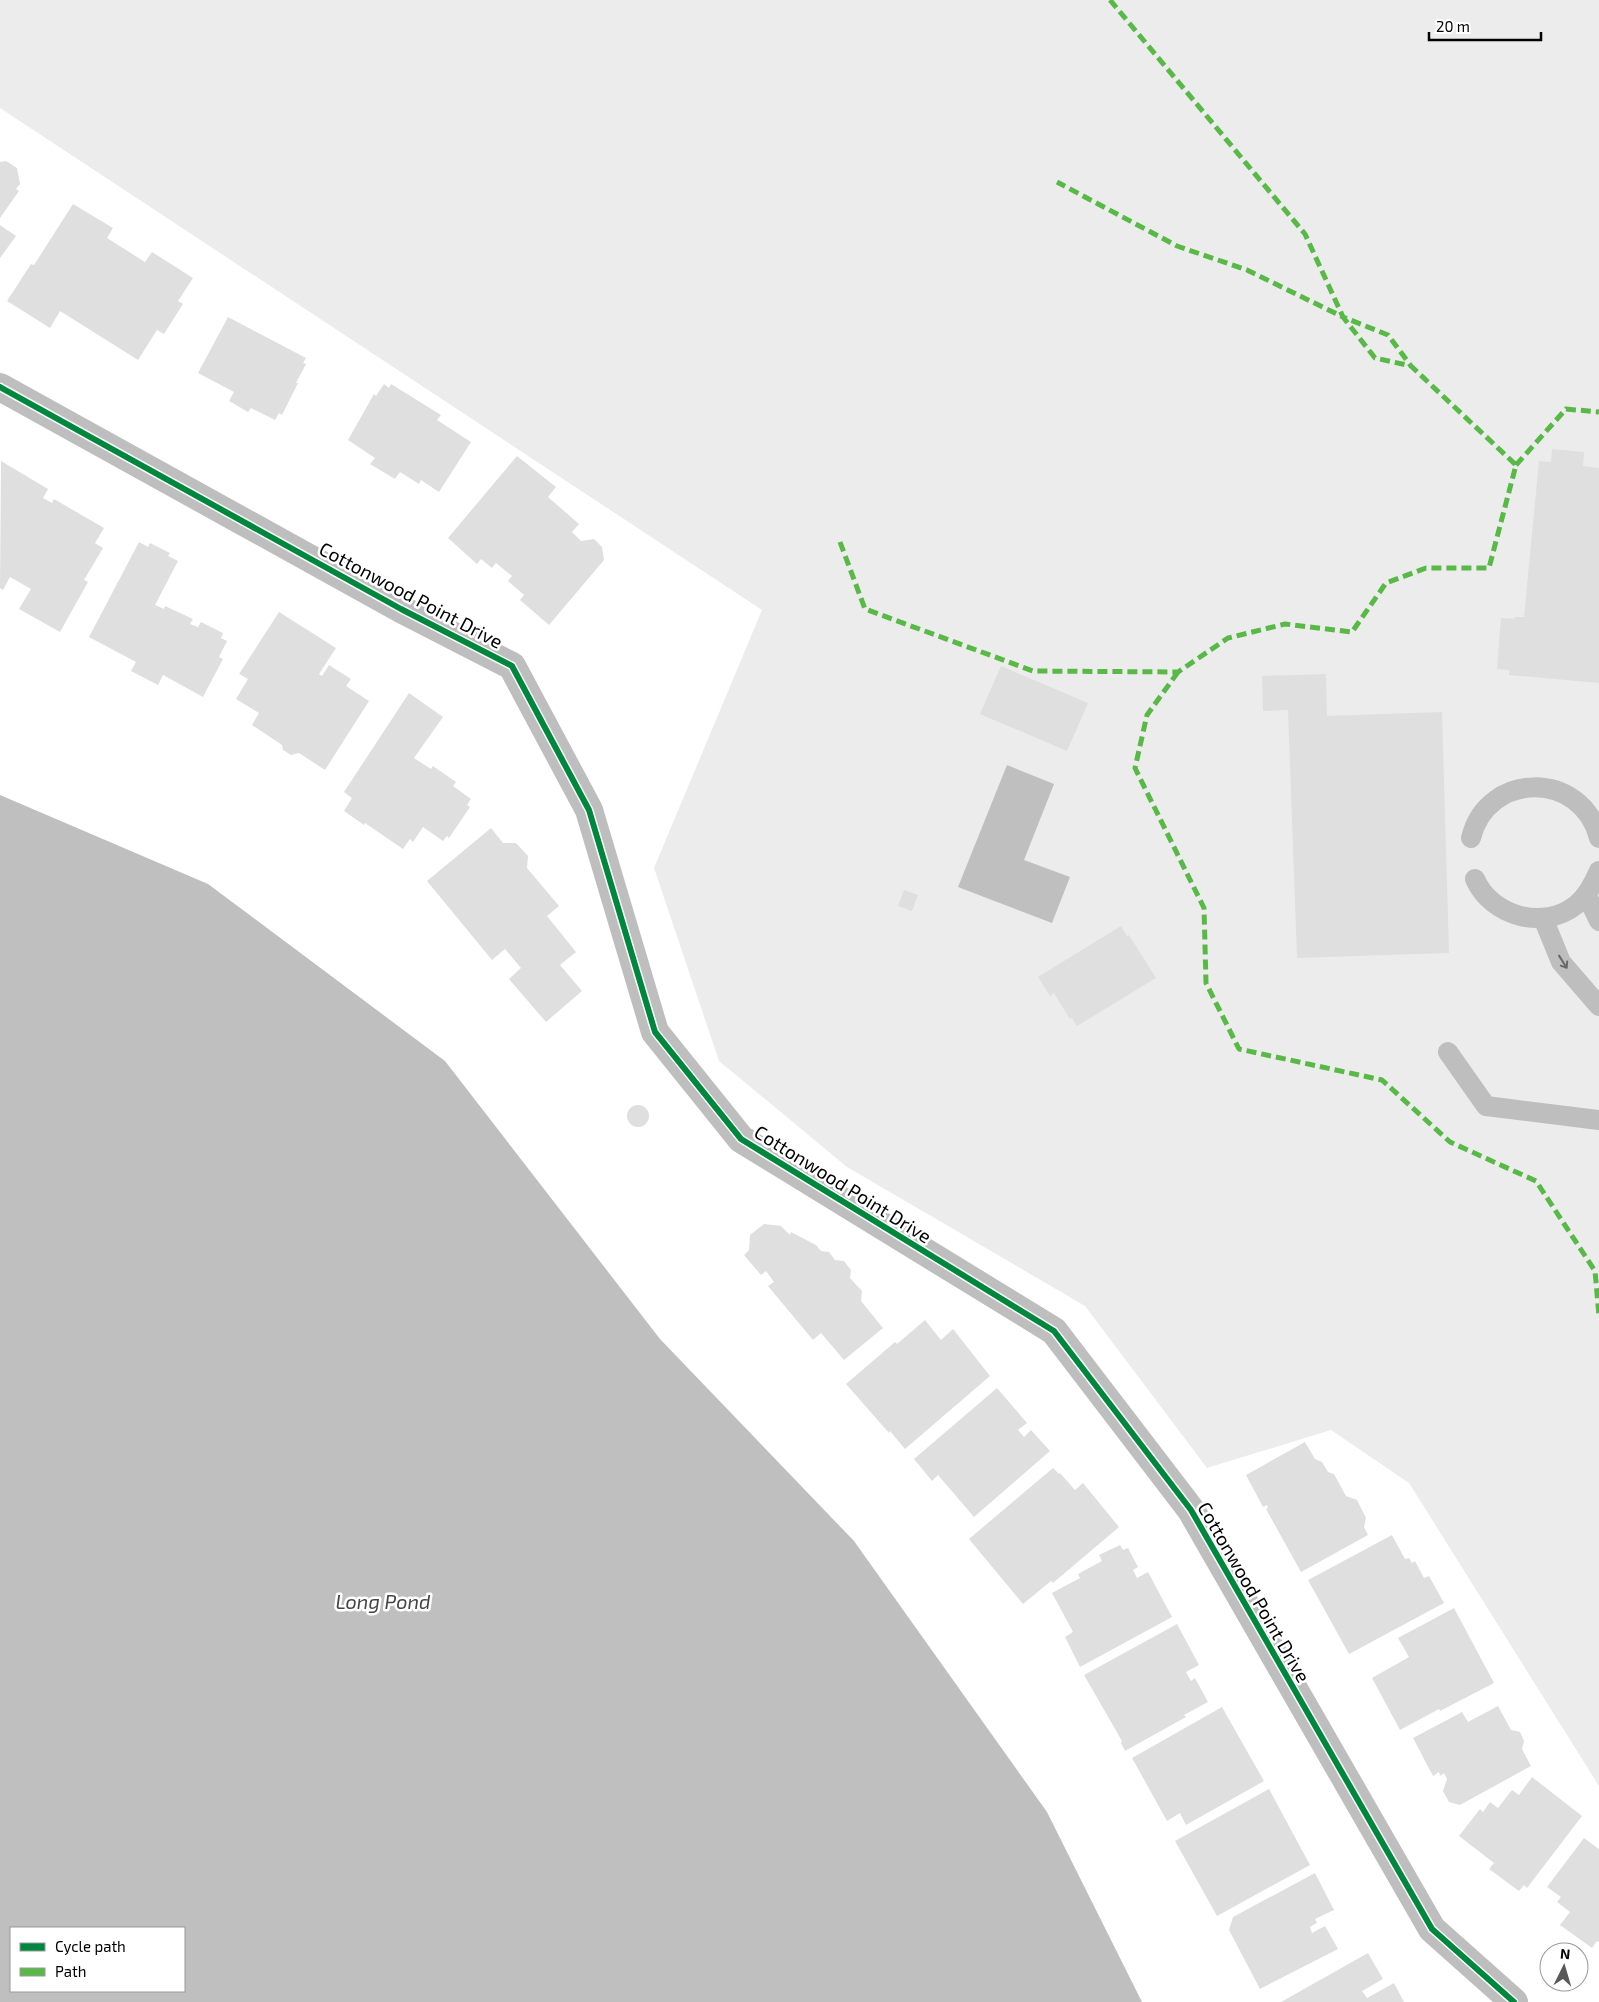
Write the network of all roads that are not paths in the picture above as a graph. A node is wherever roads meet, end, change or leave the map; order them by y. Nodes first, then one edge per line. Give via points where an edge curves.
1 (0, 387) edge
2 (1471, 838) dead end
3 (1599, 838) edge
4 (1599, 871) edge
5 (1476, 879) dead end
6 (1586, 894) junction
7 (1543, 918) junction
8 (1599, 921) edge
9 (1599, 1006) edge
10 (1448, 1052) dead end
11 (1599, 1120) edge
12 (1514, 2002) edge

1 - 12 street, Cottonwood Point Drive via 401,609 512,666 590,810 655,1032 741,1140 1054,1331 1191,1510 1432,1929
2 - 3 lane via 1485,810 1501,796 1522,788 1544,787 1566,794 1583,807 1596,826
4 - 6 lane
5 - 7 lane via 1479,889 1494,905 1512,914
6 - 7 lane via 1575,906
6 - 8 lane
7 -> 9 lane via 1561,962
10 - 11 lane via 1486,1106

